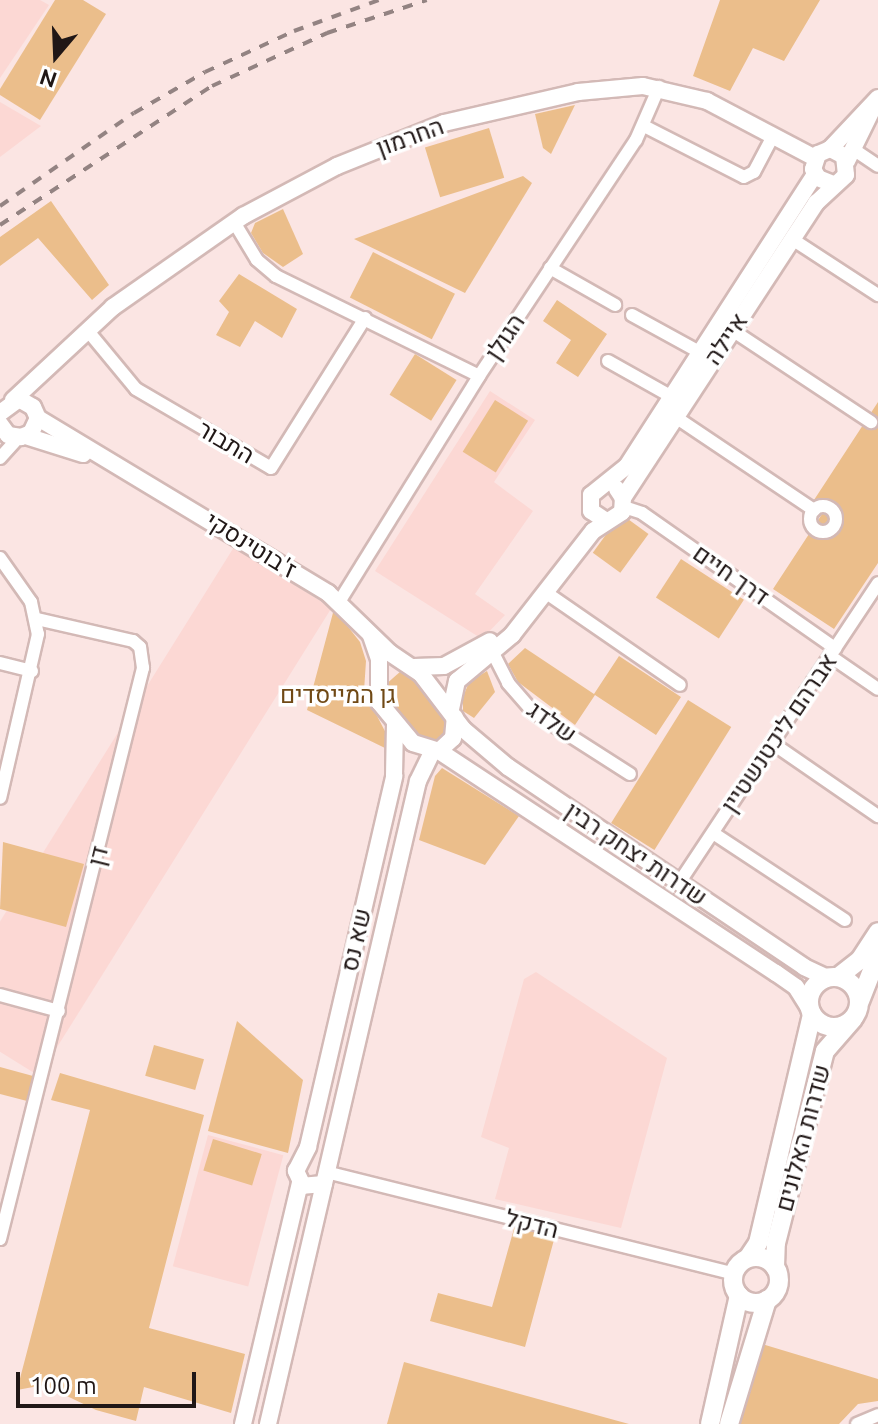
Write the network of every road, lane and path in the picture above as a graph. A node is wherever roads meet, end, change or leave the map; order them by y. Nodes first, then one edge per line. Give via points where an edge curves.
1 (659, 87) junction
2 (877, 100) edge
3 (644, 126) junction
4 (773, 136) junction
5 (830, 149) junction
6 (850, 155) junction
7 (815, 166) junction
8 (878, 166) edge
9 (833, 184) junction
10 (234, 222) junction
11 (792, 239) junction
12 (550, 268) junction
13 (878, 295) edge
14 (615, 305) dead end
15 (632, 315) dead end
16 (365, 318) junction
17 (732, 330) junction
18 (88, 331) junction
19 (701, 353) junction
20 (608, 361) dead end
21 (52, 364) junction
22 (479, 376) junction
23 (672, 397) junction
24 (5, 404) edge
25 (37, 415) junction
26 (674, 416) junction
27 (871, 422) dead end
28 (0, 425) edge
29 (22, 437) junction
30 (0, 441) edge
31 (0, 458) edge
32 (136, 475) junction
33 (607, 486) junction
34 (623, 502) junction
35 (814, 510) dead end
36 (591, 511) junction
37 (606, 521) junction
38 (0, 558) edge
39 (878, 583) edge
40 (548, 594) junction
41 (339, 602) junction
42 (37, 619) junction
43 (363, 621) junction
44 (833, 652) junction
45 (493, 653) junction
46 (0, 663) edge
47 (411, 666) junction
48 (32, 671) junction
49 (377, 683) junction
50 (680, 685) dead end
51 (878, 689) edge
52 (453, 713) junction
53 (395, 722) junction
54 (772, 743) junction
55 (436, 751) junction
56 (630, 774) dead end
57 (0, 798) edge
58 (878, 816) edge
59 (713, 833) junction
60 (679, 883) junction
61 (845, 920) dead end
62 (878, 932) edge
63 (878, 955) edge
64 (833, 977) junction
65 (0, 995) edge
66 (59, 1011) junction
67 (811, 1011) junction
68 (856, 1014) junction
69 (304, 1157) junction
70 (327, 1174) junction
71 (300, 1182) junction
72 (0, 1239) edge
73 (748, 1258) junction
74 (775, 1267) junction
75 (734, 1274) junction
76 (739, 1295) junction
77 (767, 1300) junction
78 (878, 1415) edge
79 (243, 1424) edge
80 (268, 1424) edge
81 (710, 1424) edge
82 (729, 1424) edge
83 (857, 1424) edge

1 - 3 street, הגולן
1 - 4 street, החרמון via 707,101
1 - 10 street, החרמון via 578,92 444,123 337,166
2 - 5 street
2 - 6 street
3 - 4 street via 744,177 754,172
3 - 12 street, הגולן
4 - 7 street, החרמון
5 - 6 street
5 - 7 street
6 - 8 street
6 - 9 street, איילה via 846,175
7 - 9 street, החרמון
7 - 19 street, איילה
9 - 11 street, איילה
10 - 16 street, הגולן via 257,260 276,276
10 - 18 street, החרמון via 170,264
11 - 13 street
11 - 17 street, איילה
12 - 14 street
12 - 22 street, הגולן
15 - 19 street
16 - 18 street, התבור via 271,468 136,389
16 - 22 street, הגולן
17 - 26 street, איילה
17 - 27 street
18 - 21 street, החרמון
19 - 23 street, איילה
20 - 23 street
21 - 24 street, החרמון
21 - 25 street, החרמון
22 - 41 street
23 - 33 street, איילה via 627,466
24 - 25 street, ז'בוטינסקי via 29,403
25 - 29 street, החרמון
25 - 32 street, ז'בוטינסקי
26 - 34 street, איילה
26 - 35 street
28 - 29 street, ז'בוטינסקי
28 - 30 street
29 - 31 street
29 - 32 street, ז'בוטינסקי
32 - 41 street, ז'בוטינסקי
33 - 34 street
33 - 36 street, איילה via 591,495
34 - 37 street
34 - 44 street, דרך חיים
36 - 37 street
36 - 47 street via 522,609 486,644 444,666
37 - 40 street
38 - 42 street via 20,583
39 - 44 street, אברהם ליכטנשטיין
40 - 45 street
40 - 50 street
41 - 43 street, ז'בוטינסקי
42 - 48 street
42 - 66 street, דן via 123,636 140,647 143,656 142,683
43 - 47 street, ז'בוטינסקי via 390,653
43 - 49 street, ז'בוטינסקי via 379,659
44 - 51 street, דרך חיים
44 - 54 street, אברהם ליכטנשטיין
45 - 52 street via 457,681
45 - 56 street, שלדג via 508,683 533,712
46 - 48 street
47 - 49 street via 388,668
47 - 52 street, שדרות יצחק רבין
48 - 57 street
49 - 53 street, ז'בוטינסקי via 379,702
52 - 55 street, שא נס via 453,738
52 - 60 street, שדרות יצחק רבין via 508,767
53 - 55 street, שדרות יצחק רבין via 413,743
53 - 69 street, שא נס via 394,776
54 - 58 street
54 - 59 street, אברהם ליכטנשטיין
55 - 67 street, שדרות יצחק רבין via 776,973 796,987
55 - 70 street, שא נס via 418,781
59 - 60 street, אברהם ליכטנשטיין
59 - 61 street
60 - 64 street, שדרות יצחק רבין via 804,967
62 - 64 main road via 860,960
63 - 68 main road
64 - 67 main road via 811,993
64 - 68 main road via 857,992
65 - 66 street
66 - 72 street, דן
67 - 68 main road via 835,1027
67 - 73 main road, שדרות האלונים via 758,1243
68 - 74 main road, שדרות האלונים via 825,1051 776,1243
69 - 70 street via 315,1155
69 - 71 street via 297,1166
70 - 71 street via 314,1188
70 - 75 street, הדקל
70 - 80 street, שא נס
71 - 79 street
73 - 74 main road via 763,1258
73 - 75 main road
74 - 77 main road via 779,1282
75 - 76 main road
76 - 77 main road via 752,1303
76 - 81 main road
77 - 82 main road
78 - 83 street

